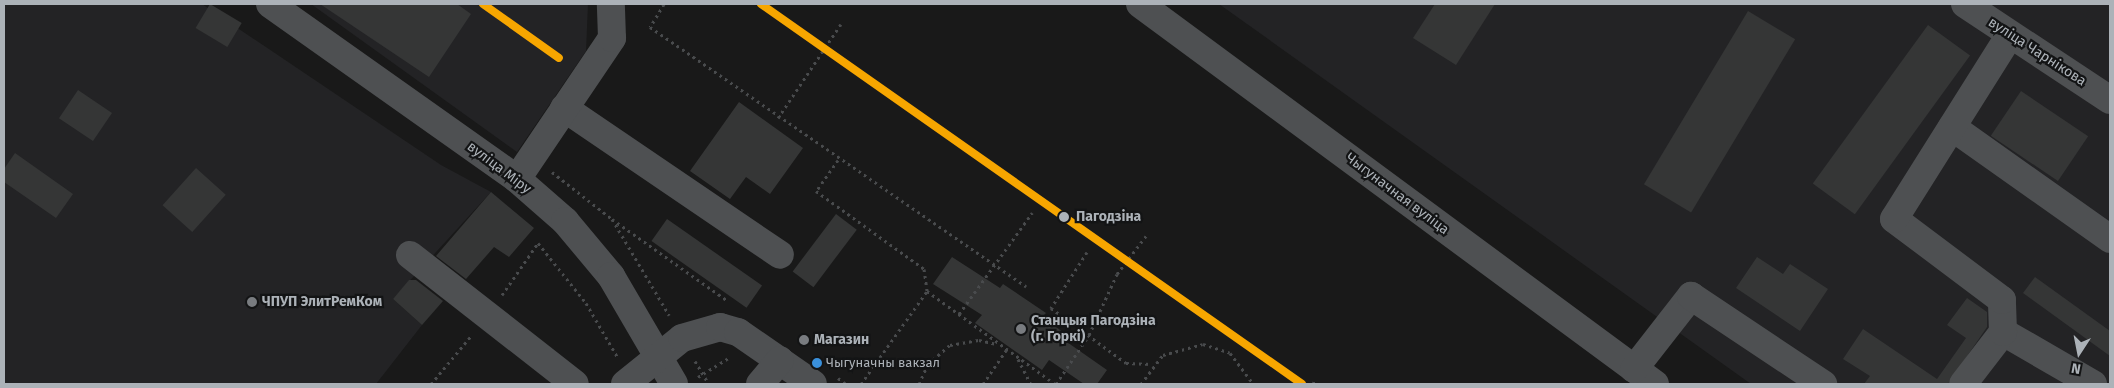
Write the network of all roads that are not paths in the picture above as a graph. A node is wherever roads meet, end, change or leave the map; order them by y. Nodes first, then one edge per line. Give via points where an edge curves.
1 (270, 4) edge
2 (611, 4) edge
3 (1140, 4) edge
4 (1964, 4) edge
5 (2010, 35) junction
6 (2110, 100) edge
7 (564, 108) junction
8 (1952, 127) junction
9 (517, 179) junction
10 (2110, 239) edge
11 (410, 255) dead end
12 (780, 255) dead end
13 (2003, 332) junction
14 (659, 358) junction
15 (780, 360) junction
16 (1644, 377) edge
17 (627, 381) edge
18 (682, 383) edge
19 (575, 384) edge
20 (760, 384) edge
21 (812, 384) edge
22 (1823, 384) edge
23 (1963, 384) edge
24 (2093, 384) edge

1 - 9 street, вуліца Міру
2 - 7 street via 612,38
3 - 16 street, Чыгуначная вуліца
4 - 5 street, вуліца Чарнікова
5 - 6 street, вуліца Чарнікова
5 - 8 street
7 - 9 street
7 - 12 street
8 - 10 street
8 - 13 street via 1894,219 2002,300
9 - 14 street, вуліца Міру via 592,251
11 - 19 street
13 - 23 street
13 - 24 street
14 - 15 street via 682,338 720,327 738,332
14 - 17 street
14 - 18 street, вуліца Міру
15 - 20 street
15 - 21 street
16 - 22 street via 1691,296

